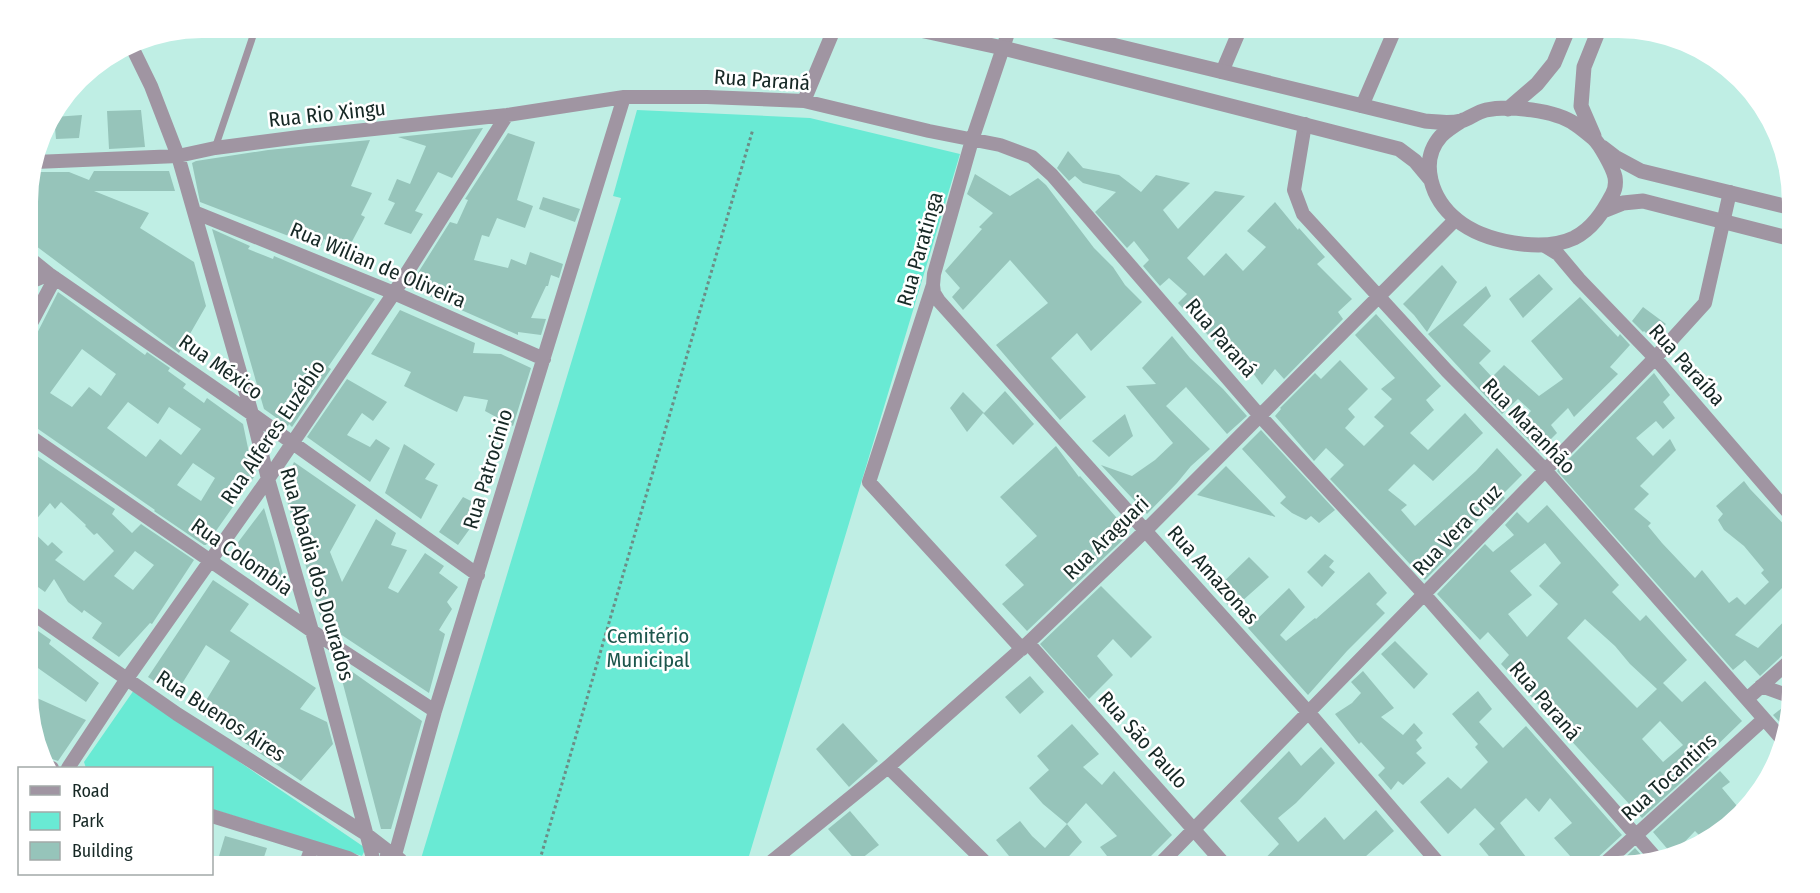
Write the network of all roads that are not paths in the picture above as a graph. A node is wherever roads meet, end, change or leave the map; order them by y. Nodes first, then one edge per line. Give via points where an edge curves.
1 (253, 37) edge
2 (831, 37) edge
3 (952, 37) edge
4 (1007, 37) edge
5 (1097, 37) edge
6 (1237, 37) edge
7 (1392, 37) edge
8 (1565, 37) edge
9 (1596, 37) edge
10 (1003, 48) junction
11 (134, 52) edge
12 (1222, 72) junction
13 (624, 97) junction
14 (804, 101) junction
15 (1362, 106) junction
16 (1508, 109) junction
17 (507, 116) junction
18 (1463, 120) junction
19 (1305, 124) junction
20 (972, 140) junction
21 (1596, 141) junction
22 (215, 148) junction
23 (178, 156) junction
24 (42, 162) edge
25 (1430, 179) junction
26 (1730, 192) junction
27 (1782, 205) edge
28 (1603, 211) junction
29 (194, 212) junction
30 (1456, 219) junction
31 (1724, 221) junction
32 (1782, 236) edge
33 (1545, 246) junction
34 (38, 265) edge
35 (52, 276) junction
36 (38, 280) edge
37 (933, 285) junction
38 (394, 292) junction
39 (1378, 298) junction
40 (38, 307) edge
41 (1655, 358) junction
42 (544, 359) junction
43 (252, 414) junction
44 (1260, 416) junction
45 (37, 442) edge
46 (292, 442) junction
47 (1545, 470) junction
48 (268, 479) junction
49 (869, 482) joint
50 (1782, 506) edge
51 (1145, 531) junction
52 (210, 561) junction
53 (478, 575) junction
54 (1424, 594) junction
55 (37, 617) edge
56 (312, 631) junction
57 (1025, 646) junction
58 (1782, 668) edge
59 (126, 680) junction
60 (1761, 686) junction
61 (1782, 693) edge
62 (1747, 699) junction
63 (435, 711) junction
64 (1309, 713) junction
65 (1764, 719) junction
66 (1777, 733) edge
67 (69, 767) edge
68 (888, 767) junction
69 (213, 816) edge
70 (1194, 830) junction
71 (366, 834) junction
72 (1635, 836) junction
73 (312, 847) junction
74 (1650, 852) edge
75 (978, 855) edge
76 (1169, 855) edge
77 (1216, 855) edge
78 (1432, 855) edge
79 (1614, 855) edge
80 (309, 856) edge
81 (341, 856) edge
82 (373, 856) edge
83 (394, 856) edge
84 (401, 856) edge
85 (780, 856) edge

1 - 22 lane
2 - 14 street
3 - 10 street
4 - 10 street, Rua Paratinga
5 - 12 street
6 - 12 street
7 - 15 street
8 - 16 street via 1554,63
9 - 21 street via 1584,68 1581,106
10 - 19 street
10 - 20 street, Rua Paratinga
11 - 23 street, Rua Abadia dos Dourados
12 - 15 street
13 - 14 street, Rua Paraná
13 - 17 street, Rua Rio Xingu
13 - 42 street, Rua Patrocinio
14 - 20 street, Rua Paraná
15 - 18 street via 1425,121
16 - 18 street via 1487,110
16 - 21 street via 1555,115 1573,122
17 - 22 street, Rua Rio Xingu
17 - 38 street, Rua Alferes Euzébio
18 - 25 street via 1434,146 1428,159
19 - 25 street via 1399,149
19 - 39 street, Rua Maranhão via 1294,190 1303,213
20 - 37 street, Rua Paratinga
20 - 44 street, Rua Paraná via 1018,151 1041,164
21 - 26 street via 1641,171
21 - 28 street via 1615,178 1614,190
22 - 23 street, Rua Rio Xingu
23 - 24 street, Rua Rio Xingu
23 - 29 street, Rua Abadia dos Dourados
25 - 30 street via 1435,194
26 - 27 street
26 - 31 street, Rua Vera Cruz
28 - 31 street via 1642,201
28 - 33 street via 1591,226 1573,238
29 - 38 street, Rua Wilian de Oliveira
29 - 43 street, Rua Abadia dos Dourados
30 - 33 street via 1492,237
30 - 39 street, Rua Araguari
31 - 32 street
31 - 41 street, Rua Vera Cruz via 1705,303
33 - 41 street, Rua Paraíba via 1558,254
34 - 35 street, Rua México
35 - 36 street
35 - 40 street
35 - 43 street, Rua México
37 - 49 street, Rua Paratinga
37 - 51 street, Rua Amazonas via 939,301
38 - 42 street, Rua Wilian de Oliveira
38 - 46 street, Rua Alferes Euzébio
39 - 44 street, Rua Araguari
39 - 47 street, Rua Maranhão
41 - 47 street, Rua Vera Cruz
41 - 50 street, Rua Paraíba
42 - 53 street, Rua Patrocinio
43 - 46 street, Rua México
43 - 48 street, Rua Abadia dos Dourados
44 - 51 street, Rua Araguari
44 - 54 street, Rua Paraná
45 - 52 street, Rua Colombia
46 - 48 street, Rua Alferes Euzébio
46 - 53 street, Rua México
47 - 54 street, Rua Vera Cruz
47 - 62 street, Rua Maranhão
48 - 52 street, Rua Alferes Euzébio
48 - 56 street, Rua Abadia dos Dourados
49 - 57 street, Rua São Paulo
51 - 57 street, Rua Araguari
51 - 64 street, Rua Amazonas
52 - 56 street, Rua Colombia
52 - 59 street, Rua Alferes Euzébio
53 - 63 street, Rua Patrocinio
54 - 64 street, Rua Vera Cruz
54 - 72 street, Rua Paraná
55 - 59 street, Rua Buenos Aires
56 - 63 street, Rua Colombia
56 - 71 street, Rua Abadia dos Dourados
57 - 68 street, Rua Araguari
57 - 70 street, Rua São Paulo
58 - 60 street
59 - 67 street, Rua Alferes Euzébio
59 - 71 street, Rua Buenos Aires
60 - 61 street
60 - 62 street
62 - 65 street, Rua Maranhão
63 - 84 street, Rua Patrocinio
64 - 70 street, Rua Vera Cruz
64 - 78 street, Rua Amazonas
65 - 66 street, Rua Maranhão
65 - 72 street, Rua Tocantins
68 - 75 street
68 - 85 street, Rua Araguari
69 - 73 street
70 - 76 street, Rua Vera Cruz
70 - 77 street, Rua São Paulo
71 - 82 street, Rua Abadia dos Dourados
71 - 83 street, Rua Buenos Aires
72 - 74 street, Rua Paraná
72 - 79 street, Rua Tocantins
73 - 80 street
73 - 81 street

